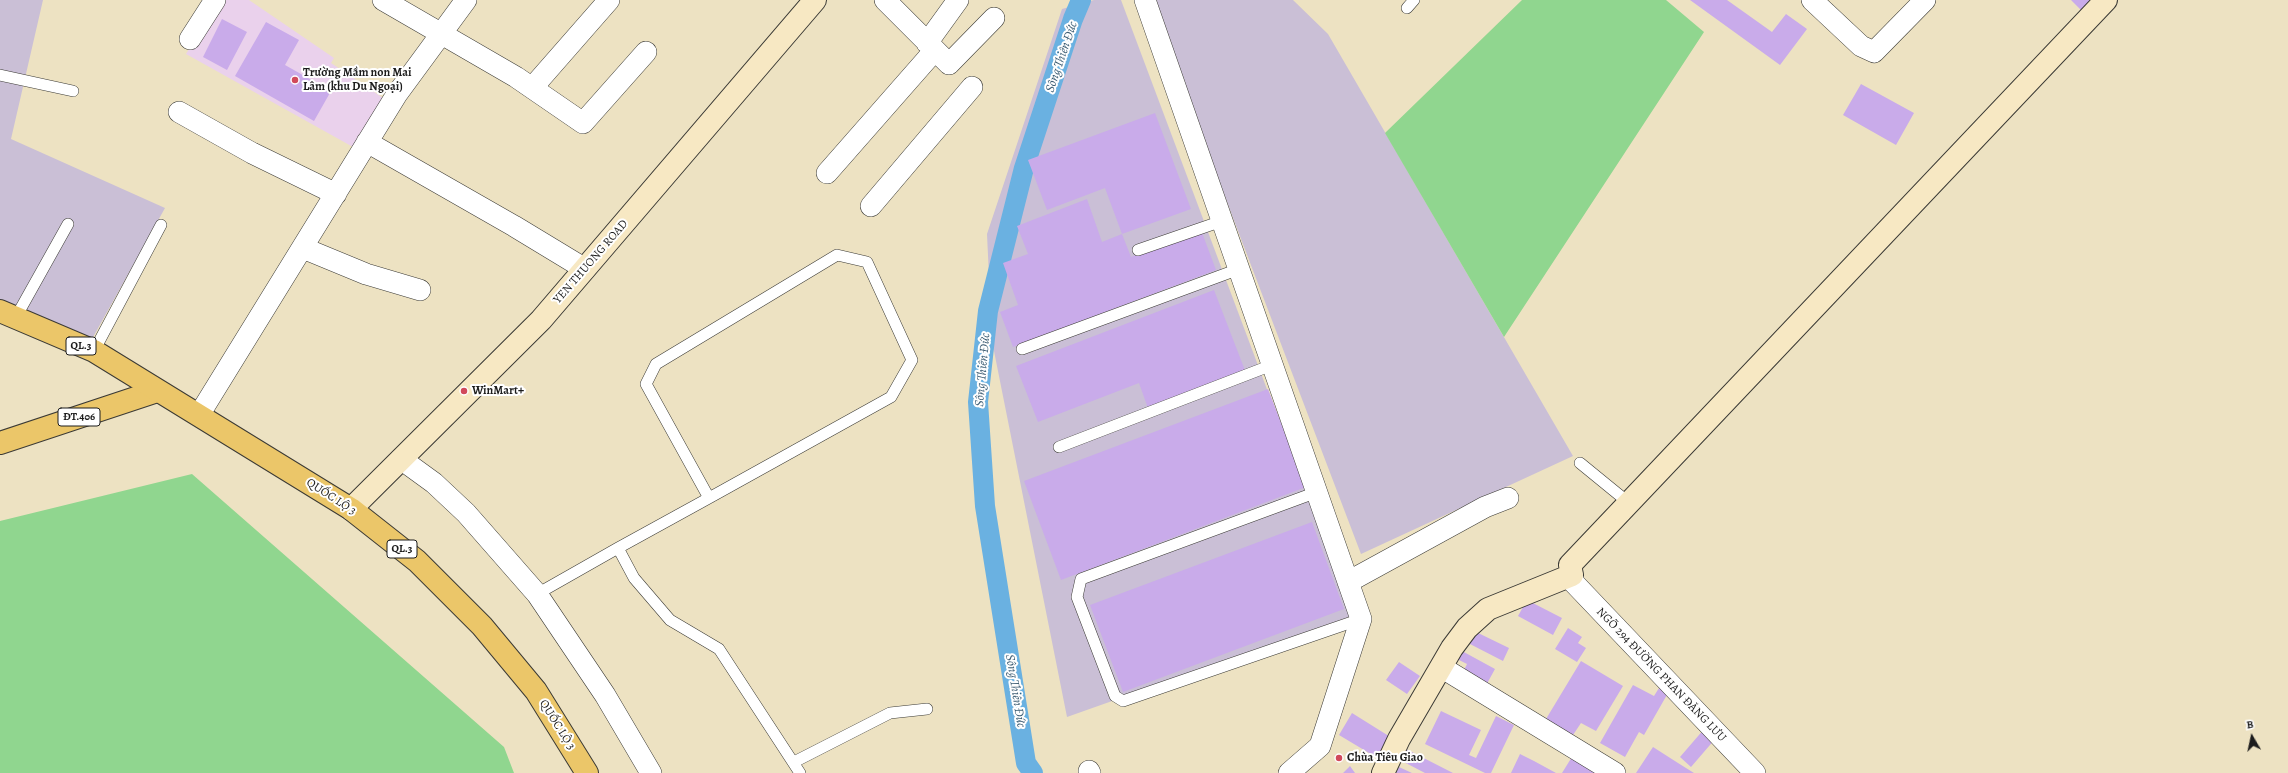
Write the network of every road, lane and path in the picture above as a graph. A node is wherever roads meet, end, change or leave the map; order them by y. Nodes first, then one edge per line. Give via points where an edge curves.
1 (215, 0) edge
2 (383, 0) edge
3 (466, 0) edge
4 (609, 0) edge
5 (814, 0) edge
6 (885, 0) edge
7 (958, 0) edge
8 (1145, 0) edge
9 (1812, 0) edge
10 (1925, 0) edge
11 (2106, 0) edge
12 (994, 18) dead end
13 (441, 35) junction
14 (190, 40) dead end
15 (646, 52) dead end
16 (937, 52) junction
17 (0, 76) edge
18 (532, 88) junction
19 (73, 90) dead end
20 (179, 112) dead end
21 (367, 142) junction
22 (827, 174) dead end
23 (336, 194) junction
24 (871, 206) dead end
25 (1222, 221) junction
26 (68, 224) dead end
27 (161, 225) dead end
28 (303, 248) junction
29 (1138, 250) dead end
30 (585, 269) junction
31 (1239, 269) junction
32 (420, 290) dead end
33 (5, 317) edge
34 (1022, 349) dead end
35 (94, 351) junction
36 (1272, 365) junction
37 (157, 391) junction
38 (200, 415) junction
39 (0, 443) edge
40 (1059, 447) dead end
41 (401, 459) junction
42 (1580, 463) dead end
43 (1317, 492) junction
44 (710, 498) junction
45 (1508, 498) dead end
46 (1629, 503) junction
47 (351, 509) junction
48 (618, 548) junction
49 (1572, 575) junction
50 (1348, 582) junction
51 (537, 594) junction
52 (1361, 619) junction
53 (1441, 667) junction
54 (927, 709) dead end
55 (794, 762) junction
56 (587, 773) edge
57 (651, 773) edge
58 (800, 773) edge
59 (1290, 773) edge
60 (1383, 773) edge
61 (1615, 773) edge
62 (1755, 773) edge

1 - 14 street
2 - 13 street
3 - 13 street
4 - 18 street
5 - 30 street, YEN THUONG ROAD
6 - 16 street
7 - 16 street
8 - 25 street
9 - 10 street via 1861,46 1874,52
11 - 46 street
12 - 16 street
13 - 18 street
13 - 21 street via 397,94
15 - 18 street via 583,123
16 - 22 street
16 - 24 street via 976,91
17 - 19 lane
20 - 23 street via 252,153
21 - 23 street
21 - 30 street
23 - 28 street
25 - 29 lane
25 - 31 street
26 - 33 lane
27 - 35 lane
28 - 32 street via 366,274
28 - 38 street
30 - 41 street, YEN THUONG ROAD via 541,320
31 - 34 lane
31 - 36 street
33 - 35 main road, QUỐC LỘ 3 / QL.3
35 - 37 main road, QUỐC LỘ 3 / QL.3
36 - 40 lane
36 - 43 street
37 - 38 main road, QUỐC LỘ 3 / QL.3
37 - 39 main road, ĐT.406
38 - 47 main road, QUỐC LỘ 3 / QL.3
41 - 47 street, YEN THUONG ROAD
41 - 51 street via 434,483 466,513
42 - 46 lane
43 - 50 street
43 - 52 lane via 1081,579 1077,597 1115,696 1123,701
44 - 44 lane via 891,397 912,360 867,262 837,255 656,364 646,384
44 - 48 lane
45 - 50 street via 1485,506
46 - 49 street via 1570,565
47 - 56 main road, QUỐC LỘ 3 / QL.3 via 418,561 482,626 536,691
48 - 51 lane
48 - 55 lane via 634,578 670,620 719,649
49 - 53 street via 1488,609 1467,628
49 - 62 street, NGÕ 294 ĐƯỜNG PHAN ĐĂNG LƯU via 1574,583
50 - 52 street
51 - 57 street via 604,695
52 - 59 street via 1320,746
53 - 60 street via 1399,739
53 - 61 street
54 - 55 lane via 890,713
55 - 58 lane

